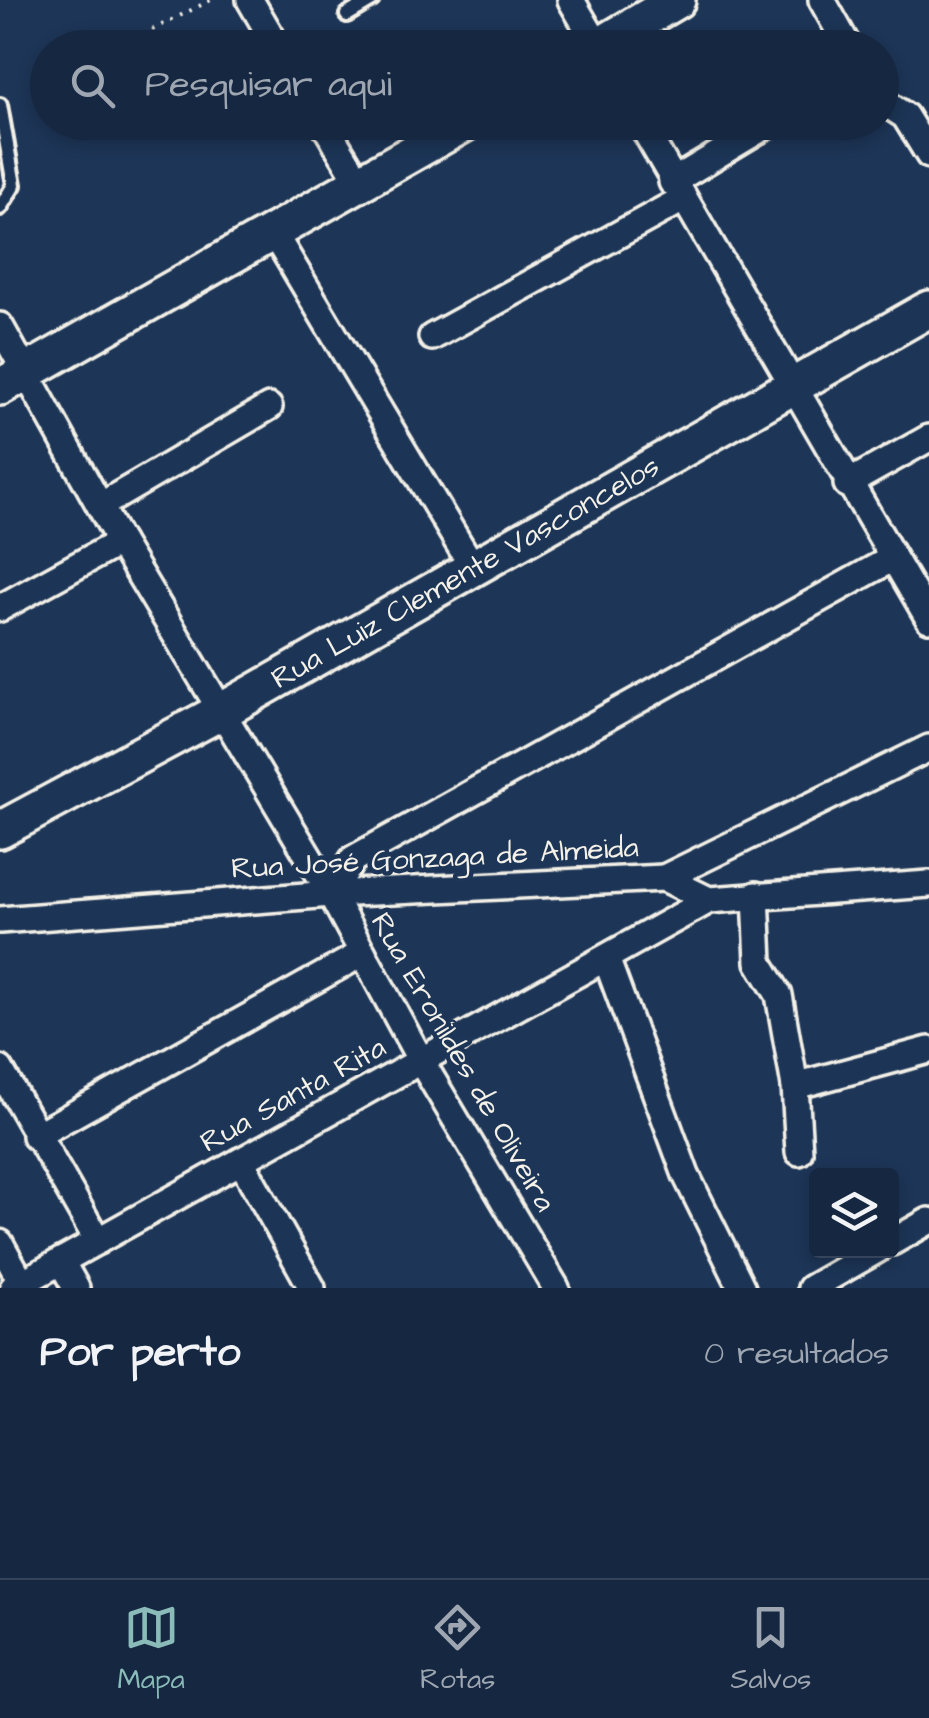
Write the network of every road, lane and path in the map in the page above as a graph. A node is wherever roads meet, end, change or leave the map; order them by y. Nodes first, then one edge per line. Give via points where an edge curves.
1 (211, 0) edge
2 (250, 0) edge
3 (372, 0) edge
4 (571, 0) edge
5 (677, 0) edge
6 (822, 0) edge
7 (346, 15) dead end
8 (152, 30) dead end
9 (268, 30) edge
10 (588, 30) edge
11 (627, 30) edge
12 (839, 30) edge
13 (0, 106) edge
14 (899, 112) edge
15 (334, 140) edge
16 (437, 140) edge
17 (650, 140) edge
18 (747, 140) edge
19 (929, 155) edge
20 (360, 184) junction
21 (678, 191) junction
22 (0, 208) edge
23 (274, 234) junction
24 (929, 309) edge
25 (0, 326) edge
26 (432, 337) dead end
27 (14, 380) edge
28 (791, 388) junction
29 (269, 406) dead end
30 (929, 438) edge
31 (847, 484) junction
32 (100, 506) junction
33 (120, 542) junction
34 (893, 558) junction
35 (474, 570) junction
36 (0, 608) edge
37 (929, 619) edge
38 (222, 711) junction
39 (929, 748) edge
40 (0, 830) edge
41 (664, 878) junction
42 (929, 884) edge
43 (331, 894) junction
44 (756, 895) junction
45 (708, 900) junction
46 (0, 920) edge
47 (363, 953) junction
48 (606, 958) junction
49 (929, 1050) edge
50 (421, 1061) junction
51 (0, 1069) edge
52 (795, 1086) junction
53 (35, 1136) junction
54 (798, 1152) dead end
55 (242, 1161) junction
56 (929, 1223) edge
57 (899, 1238) edge
58 (98, 1241) junction
59 (0, 1244) edge
60 (61, 1262) junction
61 (855, 1277) edge
62 (18, 1286) edge
63 (76, 1288) edge
64 (312, 1288) edge
65 (556, 1288) edge
66 (742, 1288) edge
67 (811, 1288) edge

1 - 8 path
2 - 9 street
3 - 7 lane
4 - 10 street
5 - 11 street
6 - 12 street
13 - 22 lane via 14,185
14 - 19 street
15 - 20 street
16 - 20 street
17 - 21 street
18 - 21 street
20 - 23 street
21 - 26 street
21 - 28 street
23 - 27 street
23 - 35 street
24 - 28 street, Rua Luiz Clemente Vasconcelos
25 - 27 street, Rua Eronildes de Oliveira
27 - 32 street, Rua Eronildes de Oliveira
28 - 31 street
28 - 35 street, Rua Luiz Clemente Vasconcelos
29 - 32 street
30 - 31 street
31 - 34 street
32 - 33 street, Rua Eronildes de Oliveira
33 - 36 street
33 - 38 street, Rua Eronildes de Oliveira
34 - 37 street
34 - 43 street via 352,859
35 - 38 street, Rua Luiz Clemente Vasconcelos
38 - 40 street, Rua Luiz Clemente Vasconcelos
38 - 43 street, Rua Eronildes de Oliveira
39 - 41 street
41 - 43 street, Rua José Gonzaga de Almeida
41 - 45 street, Rua José Gonzaga de Almeida
42 - 44 street
43 - 46 street, Rua José Gonzaga de Almeida
43 - 47 street, Rua Eronildes de Oliveira
44 - 45 street
44 - 52 street via 759,962 779,995
45 - 48 street, Rua Santa Rita
47 - 50 street, Rua Eronildes de Oliveira
47 - 53 street
48 - 50 street, Rua Santa Rita
48 - 66 street via 686,1175
49 - 52 street
50 - 55 street, Rua Santa Rita
50 - 65 street, Rua Eronildes de Oliveira
51 - 53 street
52 - 54 street
53 - 58 street
55 - 58 street, Rua Santa Rita
55 - 64 street
56 - 57 street
58 - 60 street, Rua Santa Rita
59 - 62 street
60 - 62 street, Rua Santa Rita
60 - 63 street
61 - 67 street

